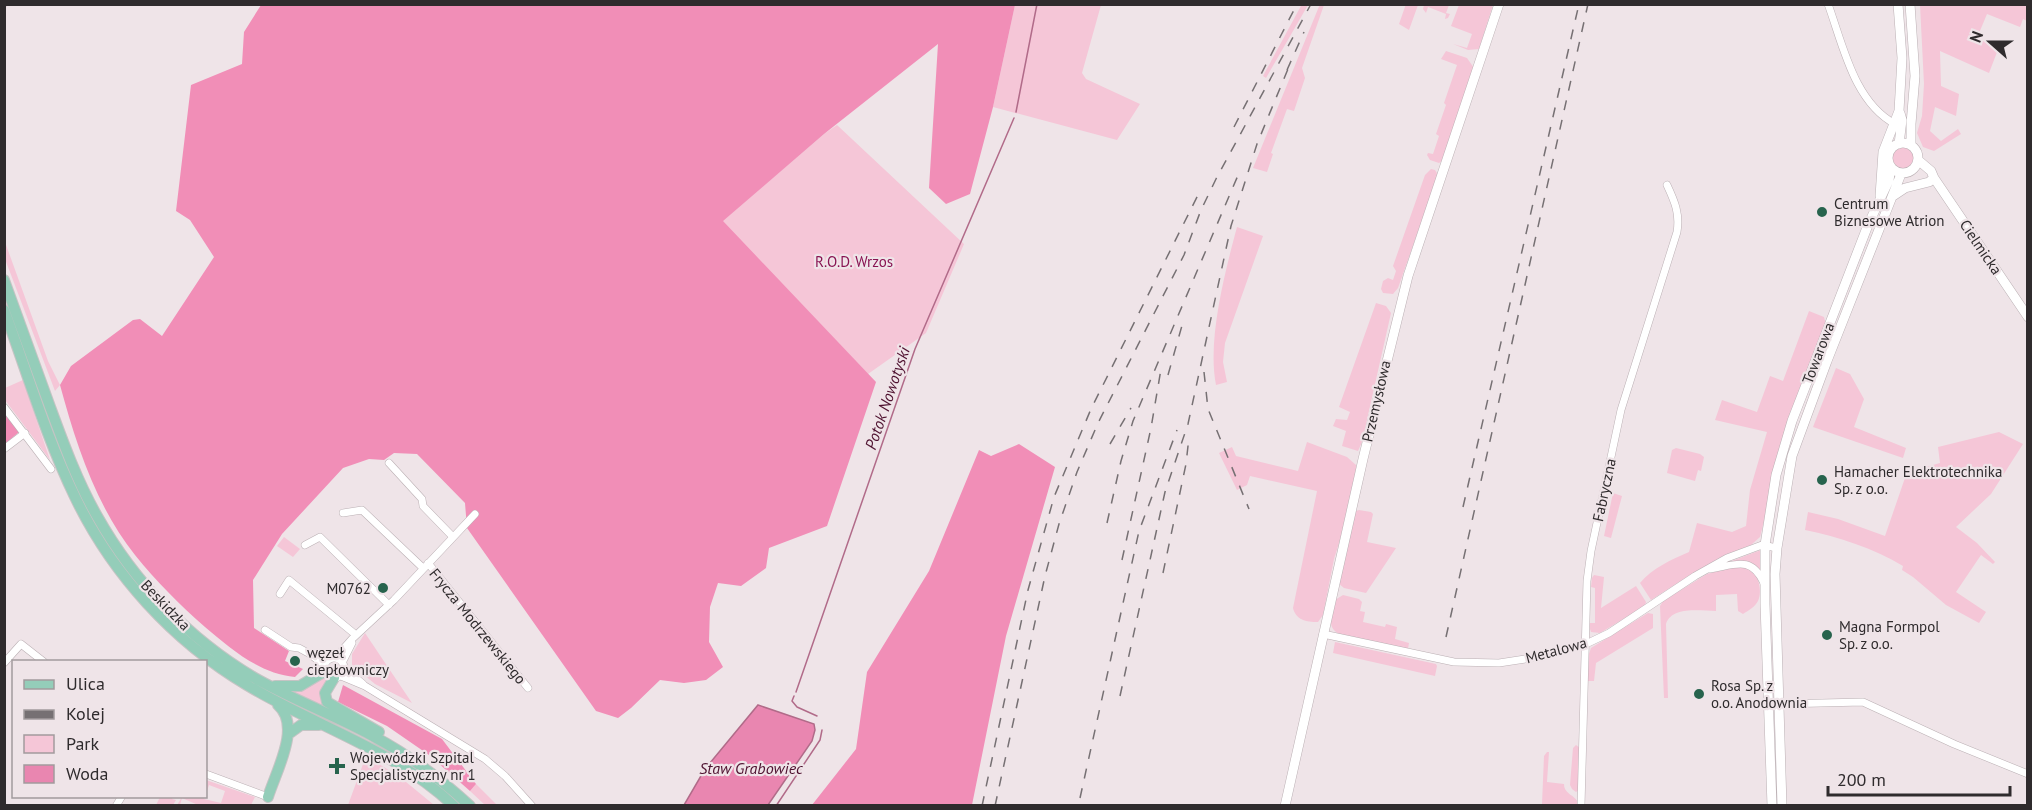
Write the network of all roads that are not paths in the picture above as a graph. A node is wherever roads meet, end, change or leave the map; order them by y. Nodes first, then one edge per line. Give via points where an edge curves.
1 (1500, 4) edge
2 (1828, 4) edge
3 (1898, 4) edge
4 (1910, 4) edge
5 (1899, 111) junction
6 (1895, 124) junction
7 (1899, 144) junction
8 (1911, 145) junction
9 (1917, 164) junction
10 (1891, 168) junction
11 (1901, 174) junction
12 (1934, 178) junction
13 (1667, 185) dead end
14 (1885, 198) junction
15 (4, 280) edge
16 (4, 310) edge
17 (2028, 317) edge
18 (4, 407) edge
19 (25, 433) junction
20 (4, 449) edge
21 (389, 462) dead end
22 (51, 469) dead end
23 (343, 513) dead end
24 (475, 514) dead end
25 (453, 537) junction
26 (305, 545) dead end
27 (1765, 545) junction
28 (1777, 548) junction
29 (426, 566) junction
30 (1708, 569) junction
31 (1764, 583) junction
32 (280, 594) dead end
33 (389, 605) junction
34 (265, 630) dead end
35 (1323, 634) junction
36 (356, 635) junction
37 (1586, 644) junction
38 (41, 659) edge
39 (4, 663) edge
40 (334, 667) junction
41 (528, 688) dead end
42 (268, 691) junction
43 (1779, 704) junction
44 (330, 727) junction
45 (290, 733) junction
46 (397, 749) junction
47 (207, 774) edge
48 (2028, 774) edge
49 (266, 801) edge
50 (454, 806) edge
51 (470, 806) edge
52 (532, 806) edge
53 (1286, 806) edge
54 (1581, 806) edge
55 (1772, 806) edge
56 (1782, 806) edge

1 - 35 street, Przemysłowa via 1408,276
2 - 6 street via 1862,92 1878,113
3 - 5 street via 1902,58
4 - 8 street via 1915,76
5 - 6 street
5 - 7 street
6 - 14 street via 1882,157
7 - 8 street
7 - 10 street via 1889,153
8 - 9 street via 1917,151
9 - 11 street via 1909,173
9 - 12 street, Cielmicka via 1931,171
10 - 11 street
10 - 14 street, Towarowa
11 - 14 street, Towarowa
12 - 14 street
12 - 17 street, Cielmicka
13 - 37 street, Fabryczna via 1679,221 1621,410 1591,550
14 - 27 street, Towarowa via 1868,225 1792,421 1776,475
14 - 28 street, Towarowa via 1802,425 1787,479
15 - 42 main road, Beskidzka via 69,457 110,537 150,591 190,631
16 - 42 main road, Beskidzka via 59,460 88,522 112,560 142,598 183,639 226,672
18 - 19 street
19 - 20 street
19 - 22 street
21 - 25 street
23 - 29 street via 362,510
24 - 25 street, Frycza Modrzewskiego
25 - 29 street, Frycza Modrzewskiego
26 - 33 street via 320,537
27 - 28 street
27 - 30 street, Metalowa
27 - 31 street, Towarowa
28 - 43 street, Towarowa
29 - 33 street, Frycza Modrzewskiego
29 - 41 street, Frycza Modrzewskiego
30 - 31 street via 1745,563 1756,570
30 - 37 street, Metalowa
31 - 55 street, Towarowa
32 - 36 street via 289,580
33 - 36 street, Frycza Modrzewskiego
34 - 40 street
35 - 37 street, Metalowa via 1454,662 1516,661
35 - 53 street, Przemysłowa
36 - 40 street
37 - 54 street, Fabryczna
38 - 39 street via 21,644
40 - 42 main road via 300,686
40 - 46 main road via 325,693 327,702 374,728
40 - 52 street via 485,759
42 - 44 main road, Beskidzka
42 - 45 main road via 286,714
42 - 46 main road, Beskidzka via 371,734
43 - 48 street via 1863,702
43 - 56 street, Towarowa
44 - 45 main road via 301,725
44 - 50 main road, Beskidzka via 411,771
45 - 49 main road
46 - 51 main road, Beskidzka
47 - 49 street

